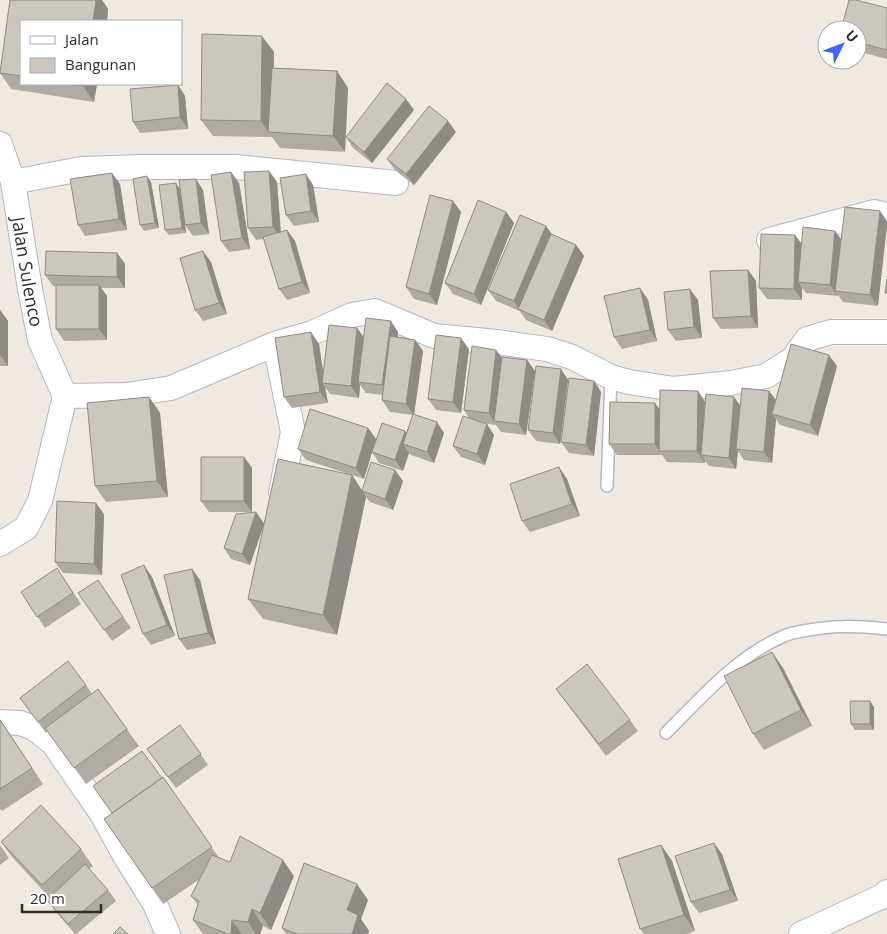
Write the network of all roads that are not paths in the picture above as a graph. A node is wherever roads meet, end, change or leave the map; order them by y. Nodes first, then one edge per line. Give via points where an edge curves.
1 (0, 144) edge
2 (13, 182) junction
3 (396, 183) dead end
4 (887, 215) edge
5 (769, 240) edge
6 (887, 332) edge
7 (275, 344) junction
8 (611, 378) junction
9 (65, 396) junction
10 (606, 486) dead end
11 (275, 513) edge
12 (0, 544) edge
13 (887, 629) edge
14 (0, 722) edge
15 (666, 733) dead end
16 (887, 892) edge
17 (168, 934) edge
18 (801, 934) edge

1 - 2 street, Jalan Sulenco
2 - 3 street via 81,169 236,166
2 - 9 street, Jalan Sulenco via 40,340
4 - 5 street via 874,212
6 - 8 street via 831,332 807,340 793,359 766,376 731,383 674,389
7 - 8 street via 312,333 352,315 375,311 434,336 547,349 572,357
7 - 9 street via 171,388 127,395
7 - 11 street via 293,432
8 - 10 lane
9 - 12 street via 40,501 26,528
13 - 15 lane via 826,626 785,635 748,657 719,680
14 - 17 street via 34,728 53,743 102,814 155,904
16 - 18 street

